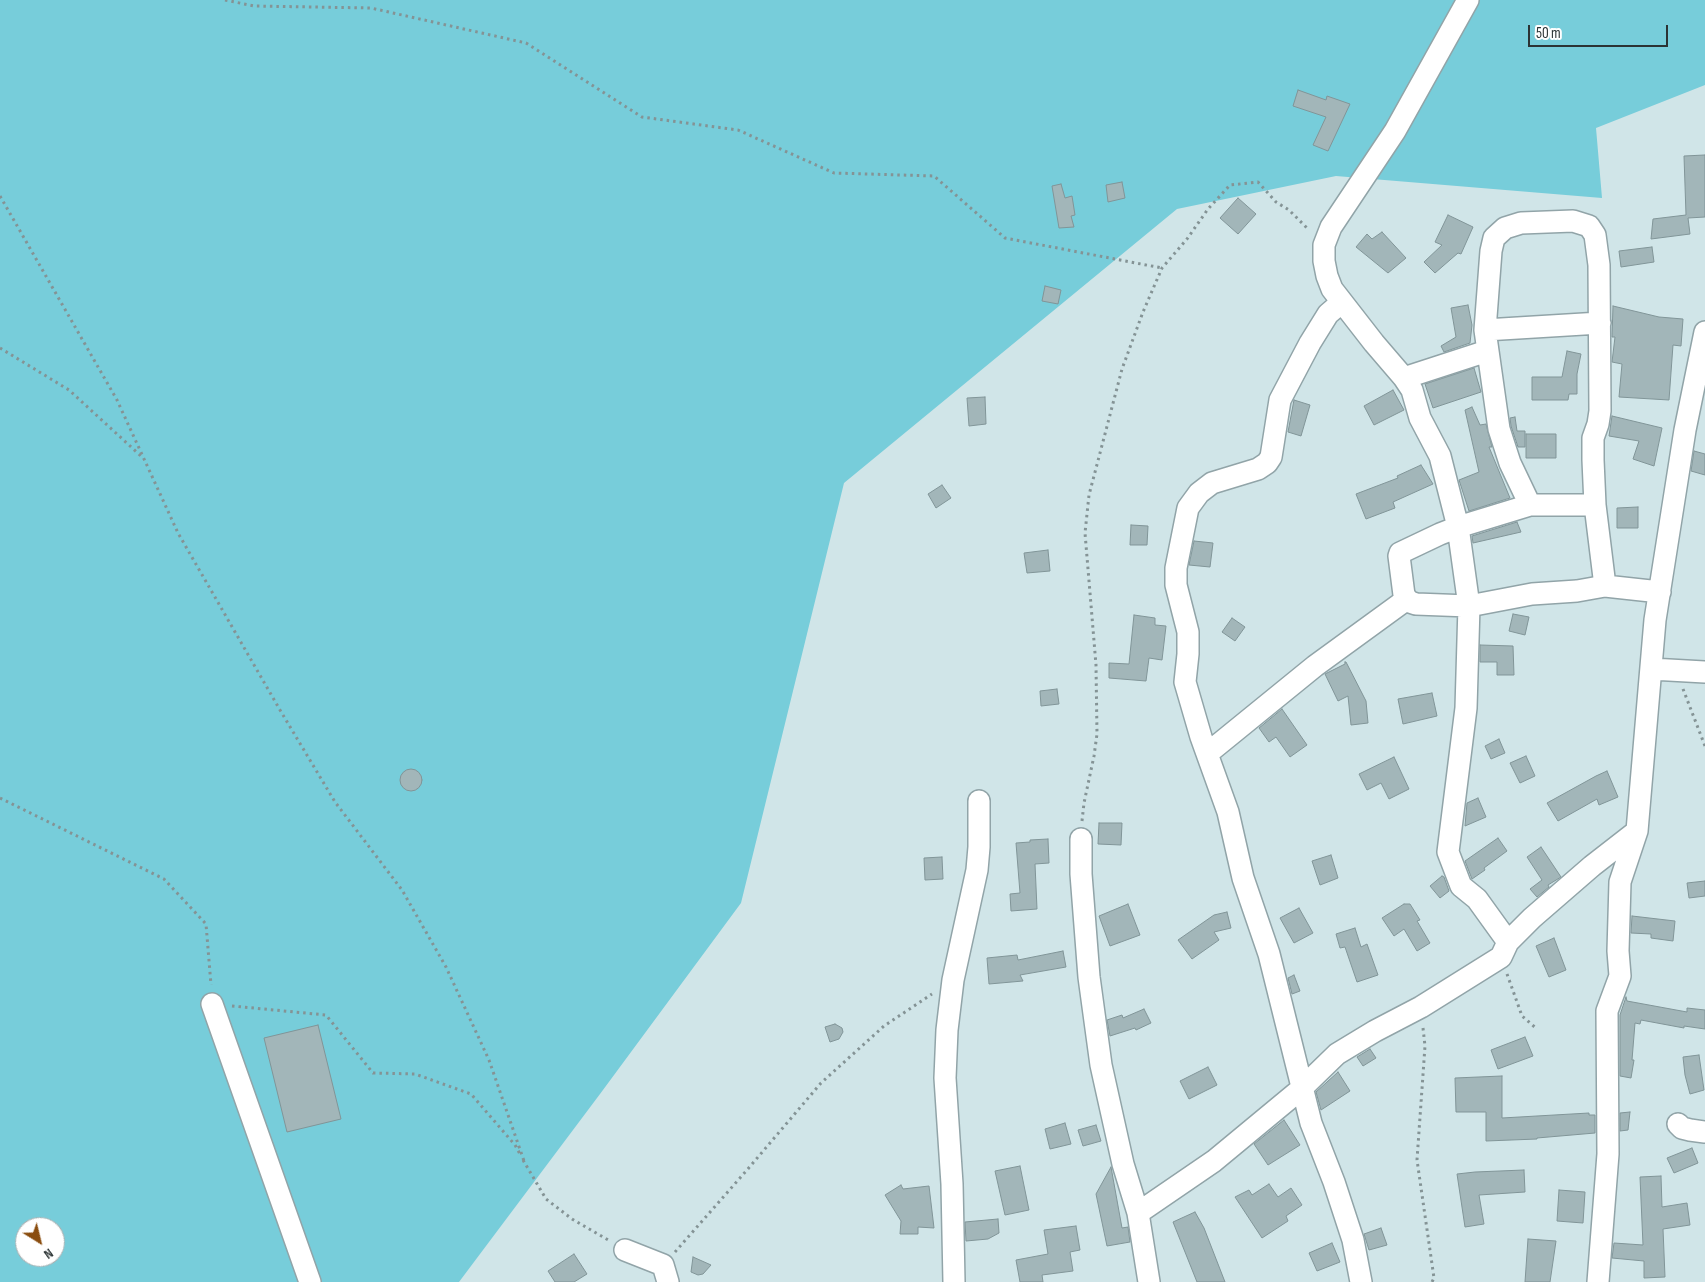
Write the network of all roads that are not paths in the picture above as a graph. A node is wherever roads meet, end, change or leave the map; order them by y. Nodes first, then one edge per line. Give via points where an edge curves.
1 (1468, 0) edge
2 (1342, 302) junction
3 (1600, 323) junction
4 (1485, 330) junction
5 (1705, 332) edge
6 (1487, 351) junction
7 (1404, 378) junction
8 (1530, 505) junction
9 (1594, 505) junction
10 (1458, 527) junction
11 (1605, 586) junction
12 (1660, 592) junction
13 (1407, 599) junction
14 (1470, 606) junction
15 (1651, 669) junction
16 (1705, 672) edge
17 (1208, 753) junction
18 (980, 801) dead end
19 (1637, 831) junction
20 (1081, 839) road end
21 (1504, 950) junction
22 (212, 1004) road end
23 (1302, 1089) junction
24 (1678, 1124) dead end
25 (1705, 1132) edge
26 (1138, 1213) junction
27 (625, 1250) road end
28 (665, 1274) edge
29 (310, 1282) edge
30 (954, 1282) edge
31 (1149, 1282) edge
32 (1361, 1282) edge
33 (1598, 1282) edge

1 - 2 street via 1395,131 1331,227 1324,245 1324,261 1332,289
2 - 7 street
2 - 17 street via 1328,314 1280,400 1271,457 1267,463 1258,469 1212,483 1188,508 1176,568 1176,585 1188,632 1185,682
3 - 4 street
3 - 4 street via 1599,265 1595,236 1590,226 1574,221 1521,223 1504,228 1494,238
3 - 9 street via 1600,411 1593,438
4 - 6 street
5 - 12 street via 1685,430
6 - 7 street
6 - 8 street via 1499,429 1510,463
7 - 10 street via 1440,456
8 - 9 street
8 - 10 street
9 - 11 street
10 - 13 street via 1400,553
10 - 14 street
11 - 12 street
11 - 14 street via 1532,594
12 - 15 street
13 - 14 street via 1416,604
13 - 17 street via 1315,666
14 - 21 street via 1466,708 1448,852 1461,886 1477,899
15 - 16 street
15 - 19 street
17 - 23 street via 1228,812 1243,878 1269,954
18 - 30 street via 977,870 953,980 947,1030
19 - 21 street via 1560,894
19 - 33 street via 1620,882 1620,976 1607,1010 1608,1154
20 - 26 street via 1080,874 1088,968 1101,1065
21 - 23 street via 1421,1007 1337,1054
22 - 29 street
23 - 26 street via 1214,1161
23 - 32 street via 1353,1240
24 - 25 street via 1682,1128
26 - 31 street
27 - 28 street

